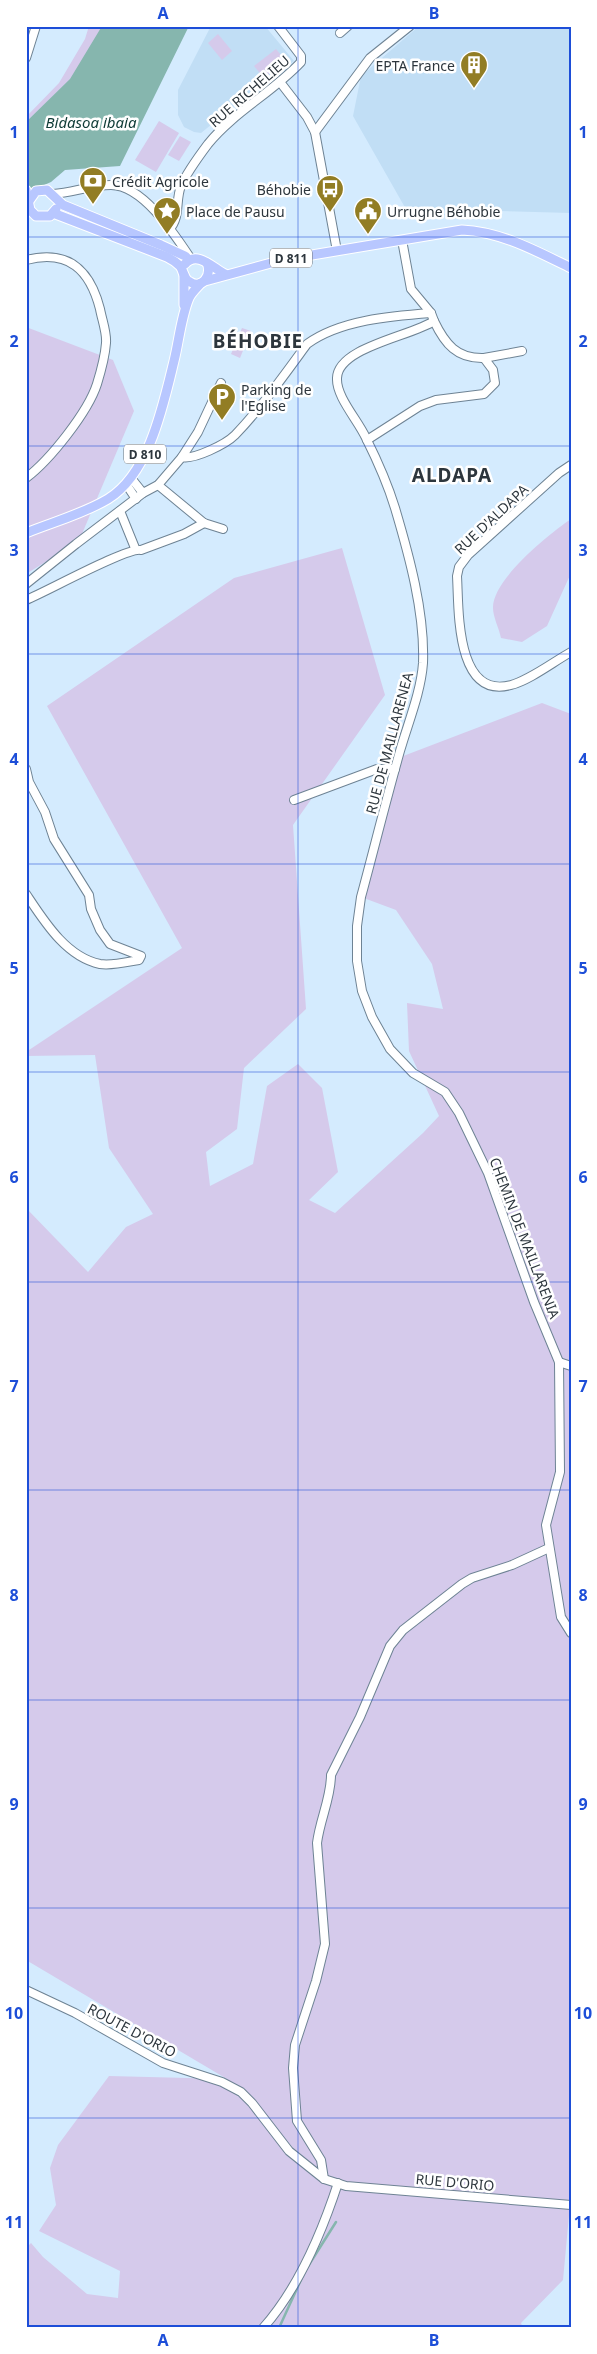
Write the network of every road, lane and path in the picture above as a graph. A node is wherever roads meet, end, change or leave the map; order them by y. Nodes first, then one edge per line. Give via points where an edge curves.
1 (36, 26) edge
2 (278, 26) edge
3 (348, 26) edge
4 (410, 26) edge
5 (340, 33) dead end
6 (26, 58) edge
7 (280, 82) junction
8 (315, 132) junction
9 (26, 188) edge
10 (44, 190) junction
11 (55, 198) junction
12 (28, 205) edge
13 (53, 213) junction
14 (36, 216) junction
15 (26, 218) edge
16 (169, 230) junction
17 (402, 240) junction
18 (337, 251) junction
19 (190, 259) junction
20 (26, 260) edge
21 (207, 263) junction
22 (571, 268) edge
23 (183, 273) junction
24 (225, 274) junction
25 (203, 282) junction
26 (185, 312) junction
27 (431, 313) junction
28 (434, 321) junction
29 (522, 351) dead end
30 (484, 358) junction
31 (221, 383) dead end
32 (368, 440) junction
33 (182, 457) junction
34 (571, 465) edge
35 (26, 478) edge
36 (129, 481) junction
37 (160, 487) junction
38 (140, 496) junction
39 (120, 511) junction
40 (204, 523) junction
41 (223, 529) dead end
42 (26, 532) edge
43 (135, 548) junction
44 (26, 584) edge
45 (26, 600) edge
46 (571, 652) edge
47 (395, 769) junction
48 (26, 770) edge
49 (294, 800) dead end
50 (26, 894) edge
51 (445, 1092) joint
52 (559, 1362) junction
53 (571, 1366) edge
54 (549, 1548) junction
55 (571, 1633) edge
56 (26, 1990) edge
57 (324, 2178) junction
58 (338, 2184) junction
59 (571, 2206) edge
60 (263, 2328) edge

1 - 6 street
2 - 7 street, RUE RICHELIEU via 301,56 301,62
3 - 5 street
4 - 8 street via 370,58
7 - 8 street
7 - 16 street, RUE RICHELIEU via 208,144 181,187 176,221
8 - 18 street
9 - 10 main road
9 - 12 main road
10 - 11 main road
10 - 12 main road via 32,194
11 - 13 main road
11 - 16 street via 102,186 119,186 139,196
11 - 19 main road via 83,215
12 - 14 main road
13 - 14 main road via 45,218
13 - 23 main road via 167,257 178,264
14 - 15 main road
16 - 19 street
17 - 18 main road, D 811
17 - 22 main road, D 811 via 462,230 480,232 520,243
17 - 27 street via 411,289
18 - 24 main road, D 811
19 - 21 main road via 200,258
19 - 23 main road
20 - 35 street via 53,257 80,268 96,293 106,341 97,386 88,405 42,464
21 - 24 main road
21 - 25 main road via 209,270
23 - 25 main road via 189,282
23 - 26 main road, D 810
24 - 25 main road, D 811
25 - 26 main road, D 810 via 190,296
26 - 36 main road, D 810 via 152,435 143,460
27 - 28 street
27 - 33 street via 394,316 352,325 315,338 234,437 198,455
28 - 30 street via 444,342 472,358
28 - 32 street, RUE DE MAILLARENEA via 425,328 363,350 344,362 336,376 339,395
29 - 30 street
30 - 32 street via 493,370 494,383 484,394 428,403
31 - 33 street
32 - 47 street, RUE DE MAILLARENEA via 394,506 410,564 422,639 421,678
33 - 37 street
34 - 46 street, RUE D'ALDAPA via 468,555 462,561 457,576 463,650 473,672 486,683 501,686 518,682
36 - 38 street
36 - 42 main road, D 810 via 96,505
37 - 38 street
37 - 40 street
38 - 39 street
39 - 43 street
39 - 44 street
40 - 41 street
40 - 43 street via 141,550
43 - 45 street
47 - 49 street via 377,768
47 - 51 street, RUE DE MAILLARENEA via 361,897 357,961 362,991 390,1049 412,1073
48 - 50 street via 54,839 89,895 100,930 110,944 141,956 139,960 101,964 78,955 61,941
51 - 52 street, CHEMIN DE MAILLARENIA via 459,1113 488,1173
52 - 53 street
52 - 54 street, CHEMIN DE MAILLARENIA via 560,1472 546,1525
54 - 55 street, CHEMIN DE MAILLARENIA via 561,1617
54 - 57 street via 462,1584 396,1638 331,1775 331,1790 318,1842 325,1944 296,2045 293,2068 297,2121 321,2160
56 - 57 street, ROUTE D'ORIO via 75,2013 163,2063 222,2082 241,2092 289,2151
57 - 58 street, ROUTE D'ORIO
58 - 59 street, RUE D'ORIO
58 - 60 street via 310,2253 281,2307

